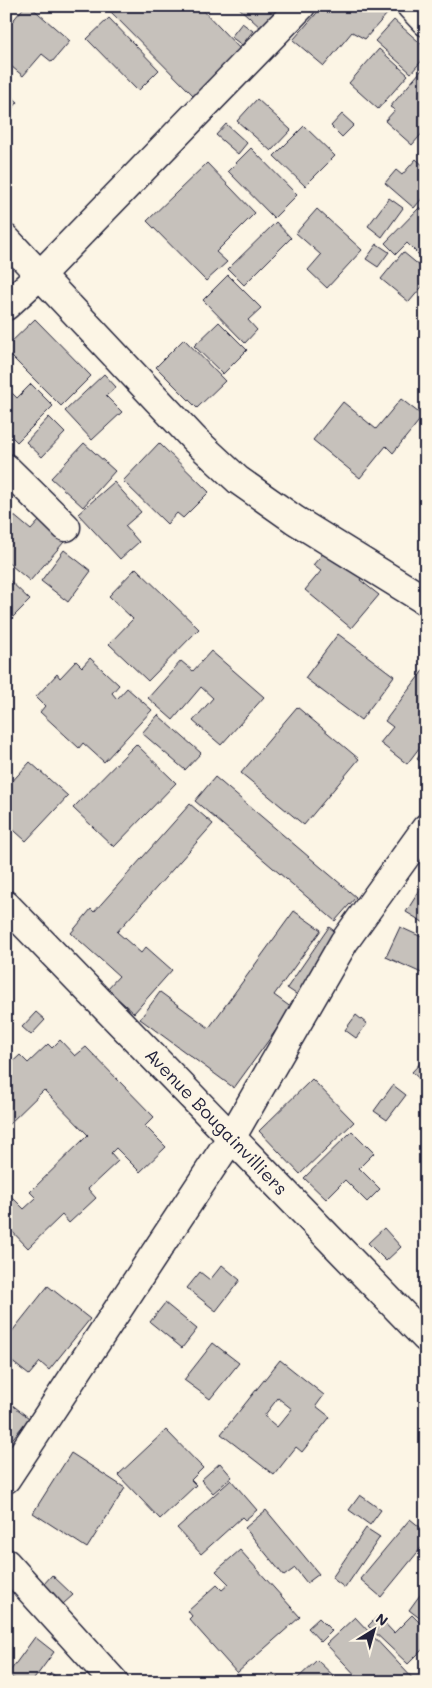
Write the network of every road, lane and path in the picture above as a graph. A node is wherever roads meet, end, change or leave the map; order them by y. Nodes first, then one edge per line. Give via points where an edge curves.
1 (301, 6) edge
2 (411, 6) edge
3 (426, 22) edge
4 (6, 239) edge
5 (41, 274) junction
6 (6, 306) edge
7 (6, 468) edge
8 (66, 527) dead end
9 (426, 601) edge
10 (426, 828) edge
11 (6, 905) edge
12 (230, 1138) junction
13 (426, 1338) edge
14 (6, 1479) edge
15 (6, 1563) edge
16 (114, 1682) edge

1 - 5 street
2 - 3 street
4 - 5 street
5 - 6 street
5 - 9 street via 195,440 238,480 295,520
7 - 8 street
10 - 12 street via 344,942
11 - 12 street, Avenue Bougainvilliers
12 - 13 street, Avenue Bougainvilliers
12 - 14 street
15 - 16 street

